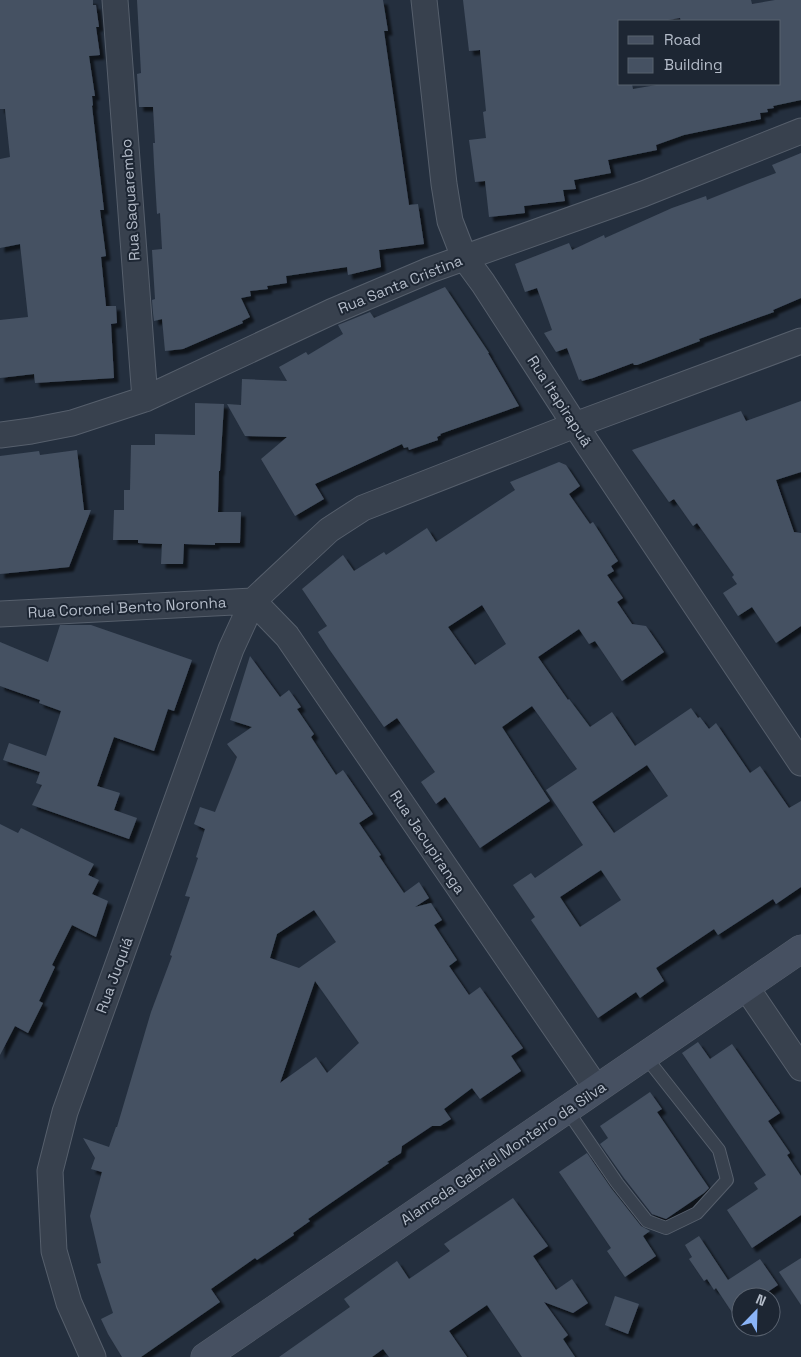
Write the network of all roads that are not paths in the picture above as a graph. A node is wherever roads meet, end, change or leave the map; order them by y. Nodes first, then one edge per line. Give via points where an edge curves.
1 (115, 0) edge
2 (424, 0) edge
3 (801, 130) edge
4 (464, 257) junction
5 (801, 340) edge
6 (145, 399) junction
7 (574, 425) junction
8 (0, 435) edge
9 (253, 601) junction
10 (0, 614) edge
11 (801, 763) edge
12 (801, 949) edge
13 (746, 987) junction
14 (645, 1056) junction
15 (801, 1068) edge
16 (597, 1089) junction
17 (567, 1110) junction
18 (93, 1357) edge
19 (206, 1357) edge

1 - 6 street, Rua Saquarembo
2 - 4 street, Rua Itapirapuã via 444,184 450,220
3 - 4 street, Rua Santa Cristina via 644,194
4 - 6 street, Rua Santa Cristina via 331,312
4 - 7 street, Rua Itapirapuã
5 - 7 street
6 - 8 street, Rua Santa Cristina via 72,423
7 - 9 street via 363,508 329,530
7 - 11 street, Rua Itapirapuã
9 - 10 street, Rua Coronel Bento Noronha
9 - 16 street, Rua Jacupiranga via 287,636
9 - 18 street, Rua Juquiá via 231,649 65,1112 50,1172 54,1251 70,1304
12 - 13 street, Alameda Gabriel Monteiro da Silva
13 - 14 street, Alameda Gabriel Monteiro da Silva
13 - 15 street
14 - 16 street, Alameda Gabriel Monteiro da Silva
14 - 17 lane via 719,1150 727,1180 697,1213 666,1228 647,1221
16 - 17 street, Alameda Gabriel Monteiro da Silva
17 - 19 street, Alameda Gabriel Monteiro da Silva

